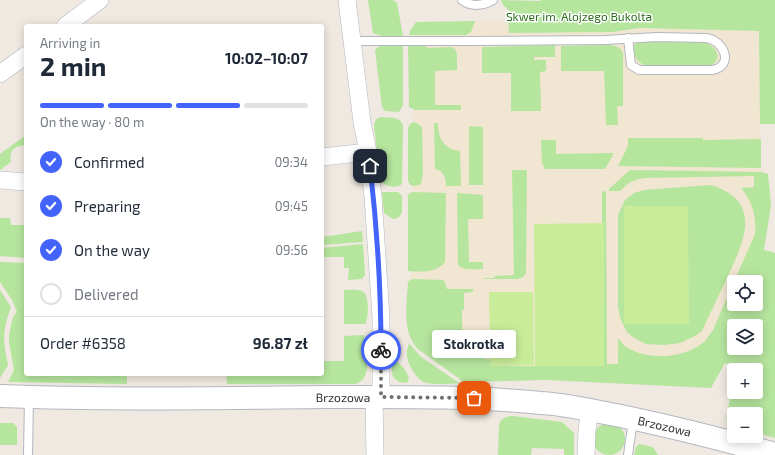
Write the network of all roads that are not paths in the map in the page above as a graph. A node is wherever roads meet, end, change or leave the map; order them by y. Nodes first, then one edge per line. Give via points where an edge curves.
1 (100, 0) edge
2 (347, 0) edge
3 (462, 0) edge
4 (493, 0) edge
5 (68, 24) edge
6 (628, 38) junction
7 (352, 41) junction
8 (24, 56) edge
9 (0, 74) edge
10 (368, 152) junction
11 (324, 157) edge
12 (0, 180) edge
13 (24, 182) edge
14 (0, 396) edge
15 (29, 397) junction
16 (377, 397) junction
17 (590, 410) junction
18 (633, 418) junction
19 (775, 454) edge
20 (28, 455) edge
21 (375, 455) edge
22 (586, 455) edge
23 (628, 455) edge

1 - 5 street
2 - 7 street
3 - 4 lane via 477,5
6 - 6 lane via 712,38 721,47 725,58 719,69 712,70 639,70 631,65
6 - 7 lane
7 - 10 street
8 - 9 street
10 - 11 street
10 - 16 street via 381,317
12 - 13 street
14 - 15 street, Brzozowa
15 - 16 street, Brzozowa
15 - 20 lane
16 - 17 street, Brzozowa via 482,399 543,403
16 - 21 street
17 - 18 street, Brzozowa
17 - 22 street
18 - 19 street, Brzozowa
18 - 23 lane

